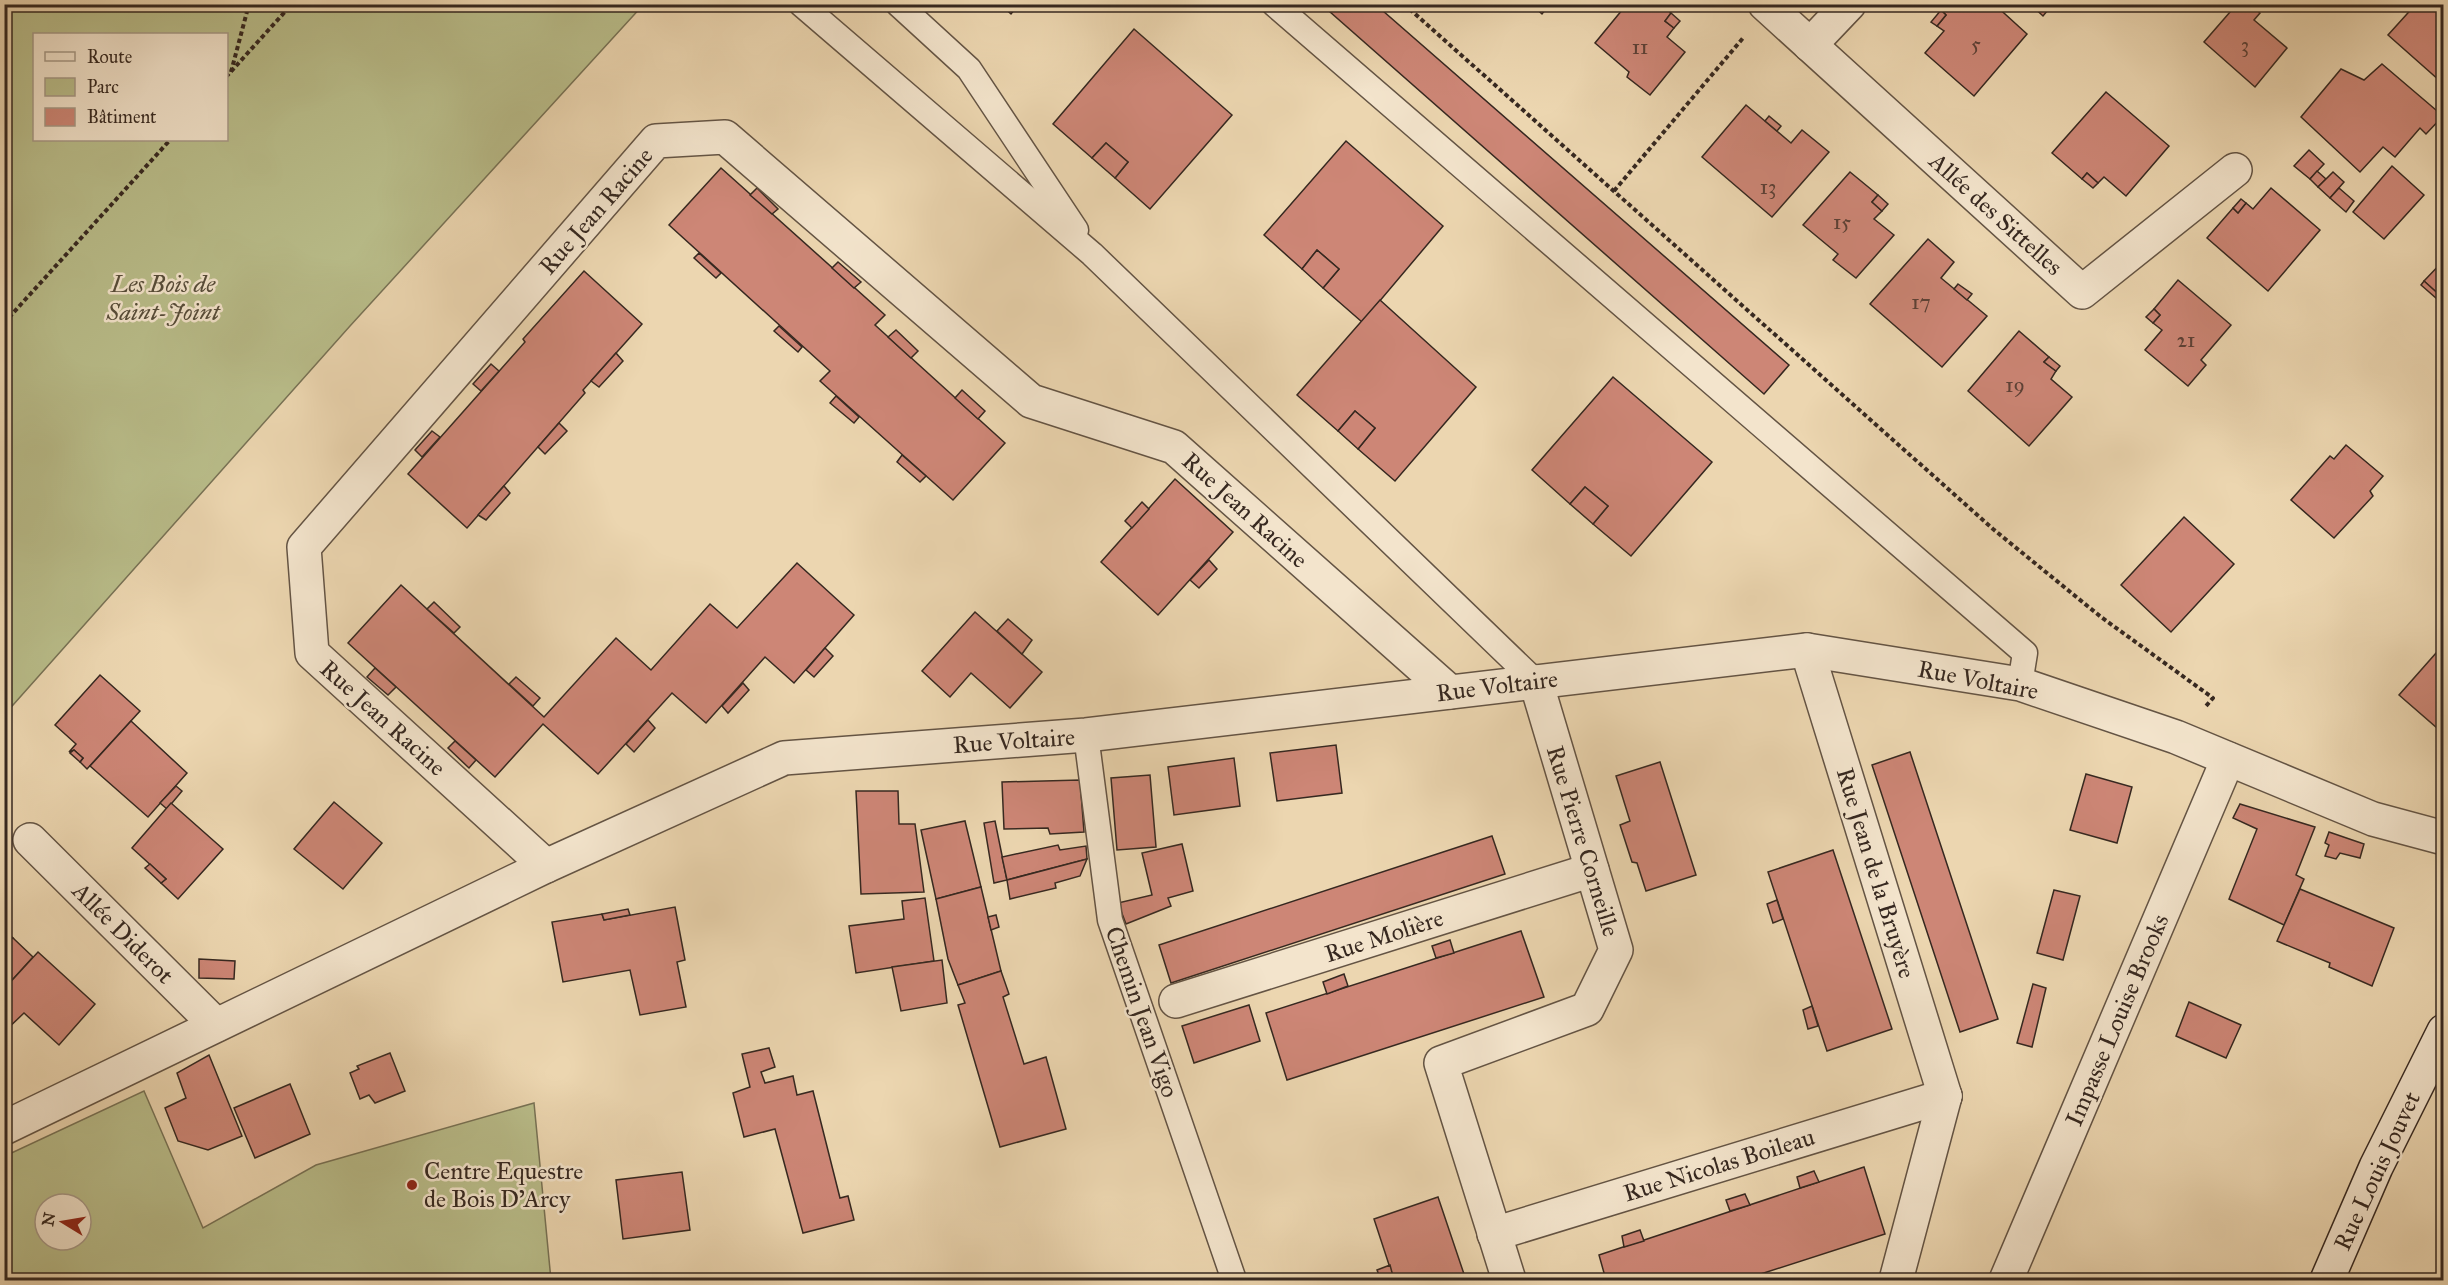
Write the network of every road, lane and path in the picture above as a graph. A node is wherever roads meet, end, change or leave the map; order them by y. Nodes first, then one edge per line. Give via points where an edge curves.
1 (249, 4) edge
2 (292, 4) edge
3 (801, 4) edge
4 (898, 4) edge
5 (1274, 4) edge
6 (1404, 4) edge
7 (1849, 4) edge
8 (1766, 6) edge
9 (1810, 45) junction
10 (231, 72) junction
11 (228, 75) edge
12 (169, 141) edge
13 (2235, 170) dead end
14 (1614, 191) junction
15 (1092, 254) junction
16 (4, 323) edge
17 (1807, 650) junction
18 (1536, 682) junction
19 (2020, 684) junction
20 (1450, 692) junction
21 (1086, 735) junction
22 (2176, 737) junction
23 (2228, 759) junction
24 (2444, 838) edge
25 (30, 840) dead end
26 (546, 866) junction
27 (1592, 870) junction
28 (1176, 1001) dead end
29 (216, 1025) junction
30 (2444, 1030) edge
31 (1944, 1096) junction
32 (4, 1128) edge
33 (1494, 1234) junction
34 (1234, 1281) edge
35 (1509, 1281) edge
36 (1896, 1281) edge
37 (2006, 1281) edge
38 (2327, 1281) edge

1 - 10 path
2 - 10 path
3 - 15 lane
4 - 15 lane via 969,69
5 - 19 lane via 2025,653
6 - 14 path
7 - 9 street
8 - 9 street, Allée des Sittelles
8 - 14 path
9 - 13 street, Allée des Sittelles via 2082,292
10 - 11 path
12 - 16 path
14 - 22 path via 1993,529 2101,617 2212,699
15 - 18 lane
17 - 18 street, Rue Voltaire
17 - 19 street, Rue Voltaire
17 - 31 street, Rue Jean de la Bruyère
18 - 20 street, Rue Voltaire
18 - 27 street, Rue Pierre Corneille
19 - 22 street, Rue Voltaire
20 - 21 street, Rue Voltaire
20 - 26 street, Rue Jean Racine via 1174,447 1031,401 725,137 656,141 304,547 312,653
21 - 26 street, Rue Voltaire via 784,758
21 - 34 lane, Chemin Jean Vigo via 1110,920
22 - 23 street, Rue Voltaire
23 - 24 street, Rue Voltaire via 2373,819
23 - 37 street, Impasse Louise Brooks
25 - 29 street, Allée Diderot
26 - 29 street, Rue Voltaire
27 - 28 street, Rue Molière
27 - 33 street, Rue Pierre Corneille via 1616,950 1587,1009 1441,1063
29 - 32 street, Rue Voltaire
30 - 38 street, Rue Louis Jouvet via 2376,1167
31 - 33 street, Rue Nicolas Boileau
31 - 36 street
33 - 35 street, Rue Pierre Corneille

